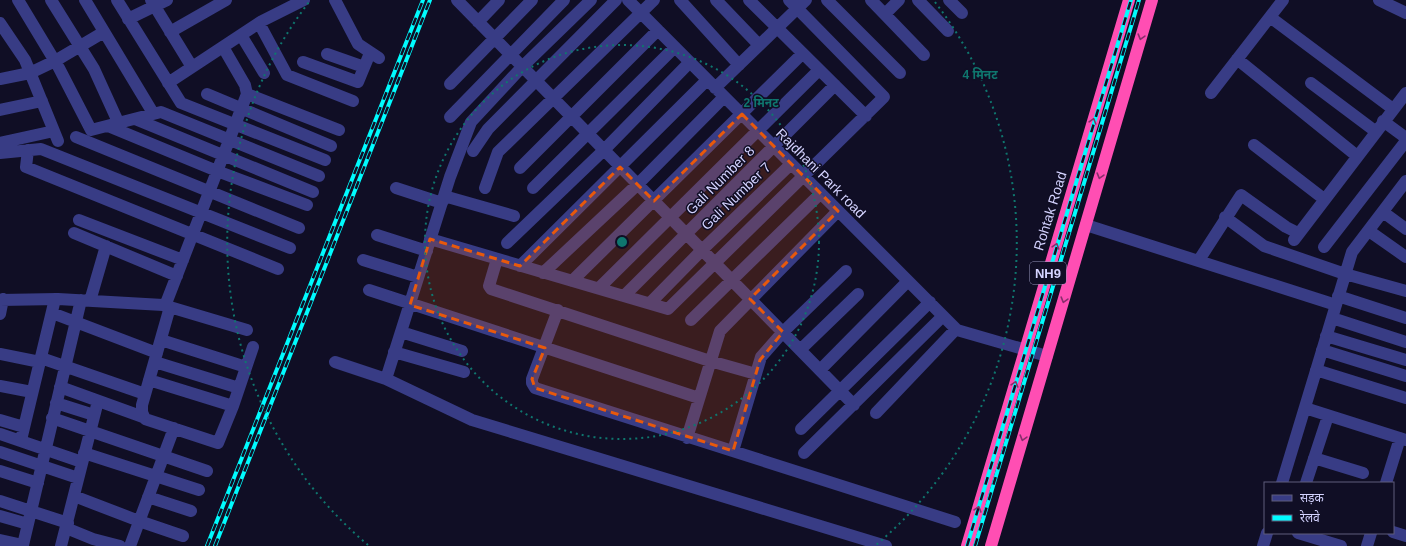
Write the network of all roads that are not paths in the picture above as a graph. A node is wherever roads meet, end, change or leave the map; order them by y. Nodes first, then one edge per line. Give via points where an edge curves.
1 (18, 0) edge
2 (52, 0) edge
3 (85, 0) edge
4 (117, 0) edge
5 (167, 0) edge
6 (226, 0) edge
7 (304, 0) edge
8 (334, 0) edge
9 (457, 0) edge
10 (499, 0) edge
11 (532, 0) edge
12 (564, 0) edge
13 (590, 0) edge
14 (616, 0) edge
15 (628, 0) edge
16 (654, 0) edge
17 (680, 0) edge
18 (716, 0) edge
19 (749, 0) edge
20 (806, 0) edge
21 (828, 0) edge
22 (871, 0) edge
23 (899, 0) edge
24 (918, 0) edge
25 (950, 0) edge
26 (1129, 0) edge
27 (1152, 0) edge
28 (1283, 0) edge
29 (1379, 0) edge
30 (153, 3) edge
31 (793, 4) edge
32 (641, 13) junction
33 (962, 13) dead end
34 (1406, 13) edge
35 (885, 14) junction
36 (1270, 17) junction
37 (128, 18) junction
38 (478, 22) junction
39 (259, 23) junction
40 (777, 29) junction
41 (2, 30) edge
42 (658, 30) junction
43 (948, 31) dead end
44 (104, 32) junction
45 (170, 32) junction
46 (241, 35) junction
47 (494, 38) junction
48 (80, 45) junction
49 (759, 45) junction
50 (223, 47) junction
51 (675, 47) junction
52 (327, 54) dead end
53 (802, 54) junction
54 (924, 54) dead end
55 (510, 55) junction
56 (1237, 59) junction
57 (55, 61) junction
58 (303, 62) dead end
59 (690, 62) junction
60 (739, 65) junction
61 (192, 67) junction
62 (364, 67) junction
63 (522, 67) junction
64 (818, 70) junction
65 (30, 73) junction
66 (900, 73) dead end
67 (264, 74) dead end
68 (0, 79) edge
69 (536, 81) junction
70 (168, 83) junction
71 (1311, 83) dead end
72 (450, 84) dead end
73 (835, 85) junction
74 (716, 88) junction
75 (1211, 93) dead end
76 (207, 94) dead end
77 (247, 94) junction
78 (1404, 98) edge
79 (554, 99) junction
80 (42, 101) junction
81 (353, 101) dead end
82 (241, 109) junction
83 (1393, 109) junction
84 (0, 110) edge
85 (153, 113) junction
86 (742, 114) junction
87 (571, 116) junction
88 (866, 116) junction
89 (450, 118) dead end
90 (135, 119) junction
91 (1383, 121) junction
92 (235, 124) junction
93 (114, 125) junction
94 (340, 130) dead end
95 (757, 130) junction
96 (1375, 131) junction
97 (588, 134) junction
98 (76, 137) dead end
99 (229, 140) junction
100 (1406, 140) edge
101 (0, 143) edge
102 (1254, 145) dead end
103 (331, 146) dead end
104 (774, 146) junction
105 (28, 150) junction
106 (604, 150) junction
107 (473, 151) dead end
108 (0, 153) edge
109 (224, 155) junction
110 (1357, 156) junction
111 (325, 160) dead end
112 (791, 164) junction
113 (620, 167) junction
114 (520, 168) dead end
115 (217, 171) junction
116 (320, 176) dead end
117 (804, 177) junction
118 (1406, 181) edge
119 (638, 184) junction
120 (396, 188) dead end
121 (485, 188) dead end
122 (533, 188) dead end
123 (209, 191) junction
124 (313, 192) dead end
125 (820, 194) junction
126 (1402, 196) edge
127 (1324, 199) junction
128 (443, 200) junction
129 (654, 201) junction
130 (307, 205) dead end
131 (838, 211) junction
132 (1383, 212) junction
133 (201, 214) junction
134 (514, 216) dead end
135 (670, 218) junction
136 (1225, 218) junction
137 (79, 220) dead end
138 (1086, 225) junction
139 (299, 228) dead end
140 (1406, 229) edge
141 (1369, 231) junction
142 (74, 233) dead end
143 (193, 234) junction
144 (377, 235) dead end
145 (687, 235) junction
146 (430, 239) junction
147 (507, 243) dead end
148 (106, 246) junction
149 (1324, 247) dead end
150 (290, 248) dead end
151 (702, 250) junction
152 (427, 251) junction
153 (1406, 257) edge
154 (497, 259) junction
155 (183, 260) junction
156 (363, 260) dead end
157 (1199, 260) junction
158 (715, 263) junction
159 (520, 266) junction
160 (278, 269) dead end
161 (846, 271) dead end
162 (543, 273) junction
163 (1345, 274) junction
164 (177, 276) junction
165 (418, 277) junction
166 (572, 280) junction
167 (731, 280) junction
168 (908, 281) junction
169 (599, 288) junction
170 (369, 290) dead end
171 (1406, 291) edge
172 (858, 294) dead end
173 (624, 296) junction
174 (55, 299) junction
175 (750, 299) junction
176 (2, 300) edge
177 (86, 300) junction
178 (1337, 301) junction
179 (930, 302) junction
180 (650, 303) junction
181 (410, 305) junction
182 (168, 307) junction
183 (558, 310) junction
184 (52, 313) junction
185 (0, 314) edge
186 (943, 316) junction
187 (1332, 318) junction
188 (1406, 318) edge
189 (691, 320) dead end
190 (76, 323) junction
191 (956, 329) junction
192 (247, 330) dead end
193 (401, 332) junction
194 (783, 332) junction
195 (1326, 336) junction
196 (161, 340) junction
197 (1406, 342) edge
198 (253, 347) dead end
199 (544, 348) junction
200 (1025, 349) junction
201 (800, 350) junction
202 (1322, 350) junction
203 (462, 351) dead end
204 (394, 352) junction
205 (0, 354) edge
206 (1048, 356) junction
207 (156, 358) junction
208 (40, 360) junction
209 (1406, 360) edge
210 (710, 361) junction
211 (335, 362) dead end
212 (65, 366) junction
213 (246, 367) junction
214 (820, 370) junction
215 (1316, 370) junction
216 (464, 372) dead end
217 (756, 374) junction
218 (1406, 376) edge
219 (386, 379) junction
220 (149, 380) junction
221 (0, 386) edge
222 (60, 387) junction
223 (239, 388) junction
224 (840, 390) junction
225 (32, 392) junction
226 (145, 394) junction
227 (699, 398) junction
228 (1406, 398) edge
229 (98, 401) junction
230 (56, 403) junction
231 (854, 404) junction
232 (233, 406) junction
233 (1305, 408) junction
234 (876, 413) dead end
235 (94, 415) junction
236 (1328, 416) junction
237 (144, 417) junction
238 (52, 418) junction
239 (0, 420) edge
240 (24, 427) junction
241 (174, 428) junction
242 (801, 428) dead end
243 (90, 430) junction
244 (0, 434) edge
245 (688, 438) junction
246 (1403, 439) edge
247 (21, 440) junction
248 (45, 448) junction
249 (733, 451) junction
250 (0, 452) edge
251 (804, 453) dead end
252 (164, 456) junction
253 (83, 457) junction
254 (1314, 458) junction
255 (41, 466) junction
256 (0, 471) edge
257 (208, 471) dead end
258 (1363, 473) dead end
259 (156, 476) junction
260 (78, 478) junction
261 (1282, 482) edge
262 (1306, 482) edge
263 (1386, 482) edge
264 (38, 483) junction
265 (199, 490) dead end
266 (74, 496) junction
267 (148, 497) junction
268 (0, 501) edge
269 (32, 510) junction
270 (191, 511) dead end
271 (0, 516) edge
272 (139, 521) junction
273 (955, 522) dead end
274 (28, 524) junction
275 (67, 525) junction
276 (1394, 532) edge
277 (1267, 534) edge
278 (1301, 534) edge
279 (1371, 534) edge
280 (183, 536) dead end
281 (1406, 536) edge
282 (0, 540) edge
283 (65, 545) edge
284 (23, 546) edge
285 (120, 546) edge
286 (130, 546) edge
287 (886, 546) edge
288 (967, 546) edge
289 (991, 546) edge
290 (1263, 546) edge
291 (1340, 546) edge
292 (1367, 546) edge

1 - 57 street
2 - 48 street
3 - 44 street
4 - 37 street
5 - 30 street
6 - 45 street
7 - 39 street
8 - 62 street via 358,44 374,56
9 - 38 street
10 - 38 street
11 - 47 street
12 - 55 street
13 - 63 street
14 - 69 street
15 - 32 street, Rajdhani Park road
16 - 32 street
17 - 60 street
18 - 49 street
19 - 40 street
20 - 31 street
21 - 66 street
22 - 35 street
23 - 35 street
24 - 43 street
25 - 33 street
200 -> 26 highway, Rohtak Road / NH9
27 -> 138 highway, NH9
28 - 36 street
29 - 34 street
30 - 37 street
30 - 45 street
31 - 40 street
31 - 88 street via 884,95
32 - 42 street, Rajdhani Park road
32 - 79 street
35 - 54 street
36 - 56 street
36 - 83 street
37 - 70 street
38 - 47 street
39 - 46 street
39 - 81 street via 287,75
40 - 49 street
40 - 53 street
41 - 65 street via 25,60
42 - 51 street, Rajdhani Park road
42 - 87 street
44 - 48 street
44 - 85 street
45 - 61 street
46 - 50 street
46 - 67 street
47 - 55 street
47 - 72 street
48 - 57 street
48 - 93 street via 94,69
49 - 60 street
50 - 61 street
50 - 77 street via 245,85
51 - 59 street, Rajdhani Park road
51 - 97 street
52 - 62 street
53 - 64 street
53 - 86 street
55 - 63 street
55 - 89 street
56 - 75 street
56 - 110 street
57 - 65 street
57 - 93 street via 90,130
58 - 62 street via 358,82
59 - 74 street, Rajdhani Park road
59 - 106 street
60 - 74 street
61 - 70 street
63 - 69 street
63 - 128 street via 471,122
64 - 73 street
64 - 95 street
65 - 68 street
65 - 80 street
69 - 79 street
69 - 107 street via 488,129
70 - 92 street via 181,103
71 - 96 street
73 - 88 street
73 - 104 street, Gali Number 8
74 - 86 street, Rajdhani Park road
74 - 113 street
74 - 119 street
76 - 82 street
77 - 82 street
77 - 94 street
78 - 83 street
79 - 87 street
79 - 121 street via 498,152
80 - 84 street
80 - 101 street via 56,136
82 - 92 street
82 - 103 street
83 - 91 street
85 - 90 street
85 - 99 street via 163,113
86 - 95 street, Rajdhani Park road
86 - 129 street
87 - 97 street
87 - 114 street
88 - 117 street
90 - 93 street
90 - 109 street
91 - 96 street
91 - 100 street
92 - 99 street
92 - 111 street
93 - 115 street
95 - 104 street, Rajdhani Park road
95 - 135 street
96 - 110 street
97 - 106 street
97 - 122 street
98 - 123 street
99 - 109 street
99 - 116 street
100 - 149 street
102 - 127 street
104 - 112 street, Rajdhani Park road
104 - 145 street, Gali Number 8
105 - 108 street
105 - 133 street via 41,149
105 - 143 street via 26,167
106 - 113 street
106 - 147 street
109 - 115 street
109 - 124 street
110 - 127 street
112 - 117 street, Rajdhani Park road
112 - 151 street, Gali Number 7
113 - 119 street
113 - 159 street
115 - 123 street
115 - 130 street
117 - 125 street, Rajdhani Park road
117 - 158 street
118 - 126 street
119 - 129 street
119 - 162 street
120 - 128 street
123 - 133 street
123 - 139 street
125 - 131 street, Rajdhani Park road
125 - 167 street
126 - 132 street
127 - 136 street via 1296,236 1243,195
128 - 134 street
128 - 146 street
129 - 135 street
129 - 166 street
131 - 168 street, Rajdhani Park road
131 - 175 street
132 - 140 street
132 - 141 street
133 - 143 street
133 - 150 street
135 - 145 street
135 - 169 street
136 - 157 street
136 - 163 street via 1264,246
137 - 155 street
138 - 157 street
138 -> 206 highway, NH9
141 - 153 street
141 - 163 street via 1352,252
142 - 148 street
143 - 155 street
143 - 160 street
144 - 152 street
145 - 151 street
145 - 173 street, Gali Number 8
146 - 152 street
146 - 154 street
148 - 164 street
148 - 177 street
151 - 158 street
151 - 180 street, Gali Number 7
152 - 165 street
154 - 159 street
154 - 183 street via 489,288
155 - 164 street
156 - 165 street
157 - 178 street
158 - 167 street
158 - 180 street via 668,309
159 - 162 street
161 - 194 street
162 - 166 street
163 - 171 street
163 - 178 street
164 - 182 street
165 - 181 street
166 - 169 street
167 - 175 street
167 - 189 street
168 - 179 street, Rajdhani Park road
168 - 214 street
169 - 173 street
170 - 181 street
172 - 201 street
173 - 180 street
174 - 176 street
174 - 177 street
174 - 184 street
175 - 194 street
175 - 210 street via 720,331
176 - 185 street
177 - 182 street
177 - 190 street
178 - 187 street
178 - 188 street
179 - 186 street, Rajdhani Park road
179 - 224 street
181 - 193 street
181 - 199 street
182 - 192 street
182 - 196 street
183 - 199 street
183 - 210 street
184 - 190 street
184 - 208 street
186 - 191 street, Rajdhani Park road
186 - 231 street
187 - 195 street
187 - 197 street
190 - 207 street
190 - 212 street
191 - 200 street, Rajdhani Park road
191 - 234 street
193 - 203 street
193 - 204 street
194 - 201 street
194 - 217 street via 761,357
195 - 202 street
195 - 209 street
196 - 207 street
196 - 213 street
198 - 213 street
199 - 227 street
199 - 245 street via 532,379 536,388
200 - 206 street, Rajdhani Park road
288 -> 200 highway, Rohtak Road / NH9
201 - 214 street
202 - 215 street
202 - 218 street
204 - 216 street
204 - 219 street
205 - 208 street
206 -> 289 highway, NH9
207 - 220 street
207 - 223 street
208 - 212 street
208 - 225 street
210 - 217 street
210 - 227 street
211 - 219 street
212 - 222 street
212 - 226 street
213 - 223 street
214 - 224 street
215 - 228 street
215 - 233 street
217 - 249 street
219 - 287 street via 472,420
220 - 226 street
220 - 232 street
221 - 225 street
222 - 229 street
222 - 230 street
223 - 232 street
224 - 231 street
224 - 242 street
225 - 240 street
226 - 237 street via 142,405
227 - 245 street
229 - 235 street
229 - 237 street
230 - 235 street
230 - 238 street
231 - 251 street
232 - 241 street via 218,443
233 - 236 street
233 - 261 street
235 - 243 street
236 - 246 street
236 - 254 street
237 - 241 street
238 - 243 street
238 - 248 street
239 - 240 street
240 - 247 street
241 - 252 street
243 - 252 street
243 - 253 street
244 - 247 street
245 - 249 street
246 - 263 street
247 - 248 street
248 - 253 street
248 - 255 street
249 - 273 street
250 - 255 street
252 - 257 street
252 - 259 street
253 - 259 street
253 - 260 street
254 - 258 street
254 - 262 street
255 - 260 street
255 - 264 street
256 - 264 street
259 - 265 street
259 - 267 street
260 - 266 street
264 - 269 street
266 - 272 street
266 - 275 street
267 - 270 street
267 - 272 street
268 - 269 street
269 - 274 street
269 - 275 street
271 - 274 street
272 - 280 street
272 - 286 street
274 - 284 street
275 - 283 street
275 - 285 street via 93,538
276 - 281 street
277 - 290 street
278 - 291 street
279 - 292 street
282 - 284 street

